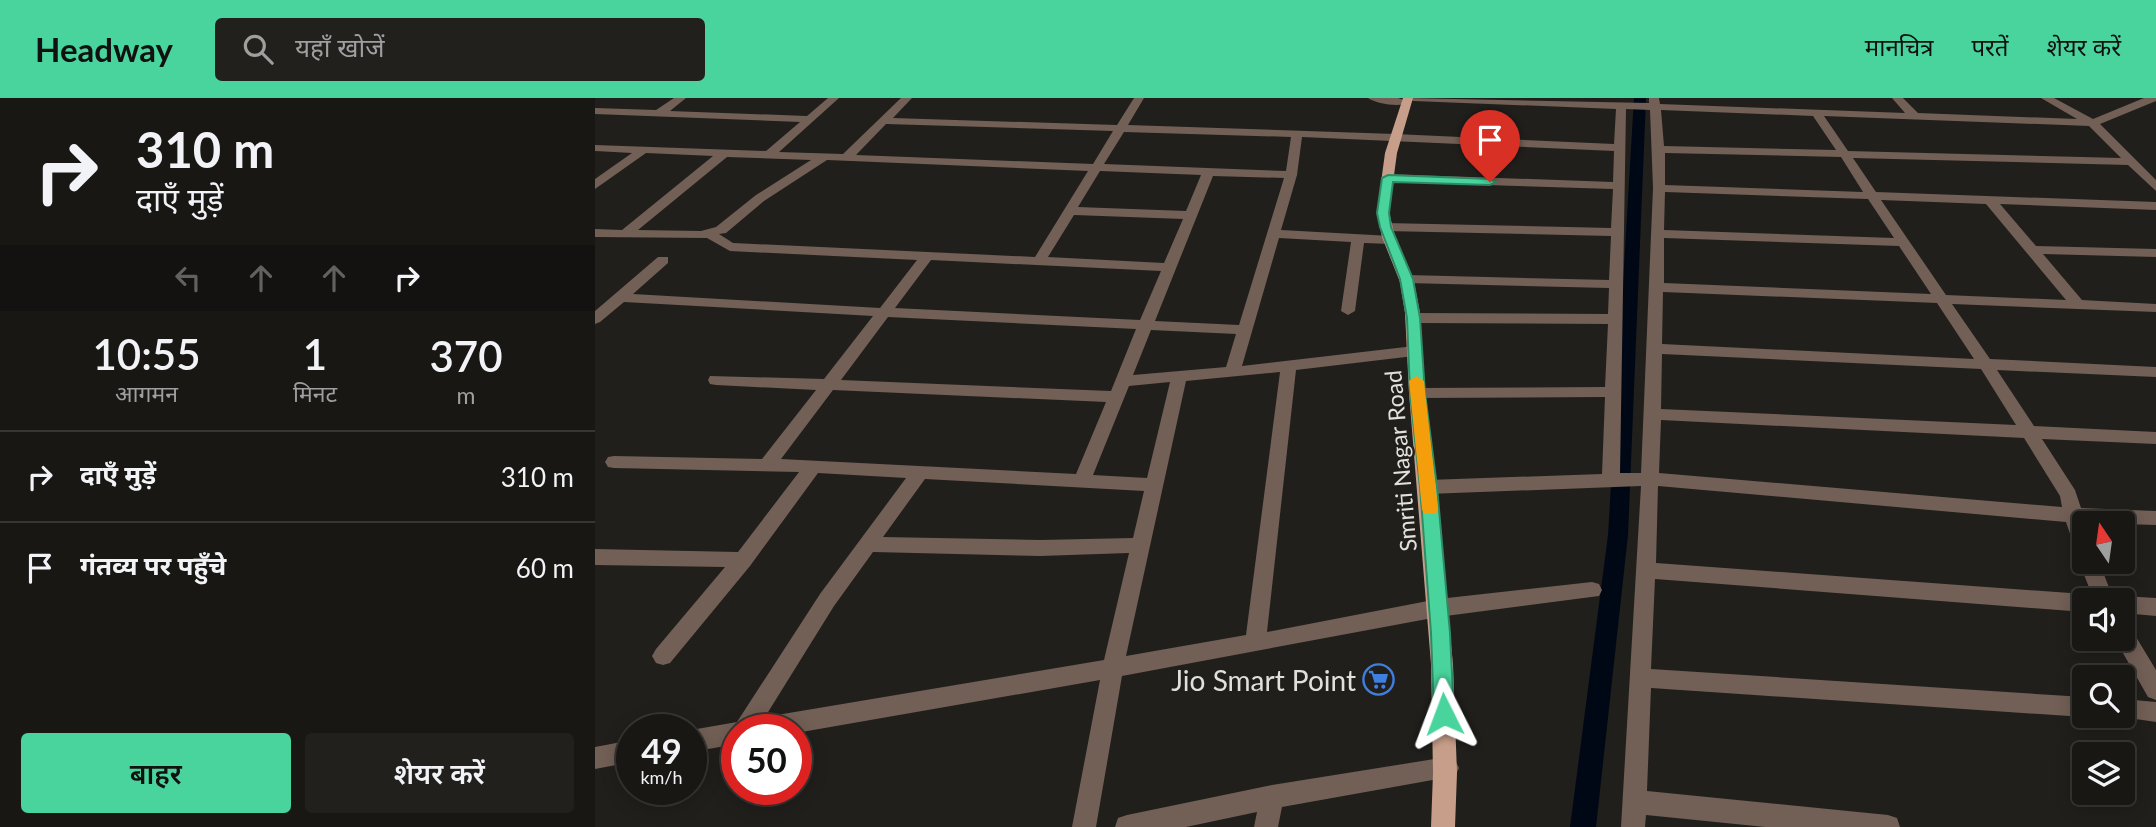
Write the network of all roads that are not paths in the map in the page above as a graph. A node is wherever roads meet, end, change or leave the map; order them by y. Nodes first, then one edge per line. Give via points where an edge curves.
1 (681, 98) edge
2 (834, 98) edge
3 (907, 98) edge
4 (1139, 98) edge
5 (1373, 98) edge
6 (1897, 98) edge
7 (2046, 98) edge
8 (2153, 98) edge
9 (1409, 99) edge
10 (1470, 100) edge
11 (1601, 102) edge
12 (1655, 103) edge
13 (1621, 107) junction
14 (595, 111) edge
15 (659, 113) junction
16 (1818, 115) junction
17 (1915, 117) junction
18 (810, 119) junction
19 (884, 121) junction
20 (2092, 123) junction
21 (1118, 129) junction
22 (1297, 136) junction
23 (1395, 137) junction
24 (595, 148) edge
25 (1620, 148) junction
26 (1659, 149) junction
27 (643, 150) junction
28 (724, 153) junction
29 (1843, 153) junction
30 (768, 155) junction
31 (824, 157) junction
32 (847, 157) junction
33 (2131, 162) junction
34 (1095, 167) junction
35 (1208, 172) junction
36 (1291, 175) junction
37 (1388, 178) junction
38 (595, 185) edge
39 (1619, 186) junction
40 (2156, 187) edge
41 (1659, 188) junction
42 (1871, 195) junction
43 (1988, 198) junction
44 (2156, 206) edge
45 (1069, 211) junction
46 (1191, 215) junction
47 (1618, 232) junction
48 (595, 233) edge
49 (1388, 233) junction
50 (625, 234) junction
51 (710, 234) junction
52 (1273, 234) junction
53 (1658, 234) junction
54 (1359, 238) junction
55 (1904, 242) junction
56 (2031, 250) junction
57 (2156, 253) edge
58 (928, 255) junction
59 (663, 260) dead end
60 (1039, 261) junction
61 (1171, 267) junction
62 (1407, 279) junction
63 (1616, 284) junction
64 (1657, 287) junction
65 (620, 297) junction
66 (1941, 298) junction
67 (2077, 304) junction
68 (2156, 308) edge
69 (1348, 311) dead end
70 (885, 312) junction
71 (1413, 318) junction
72 (595, 319) edge
73 (1615, 319) junction
74 (1145, 326) junction
75 (1244, 330) junction
76 (1655, 349) junction
77 (1414, 351) junction
78 (1984, 362) junction
79 (1289, 365) junction
80 (1231, 372) junction
81 (2156, 372) edge
82 (1179, 377) junction
83 (716, 380) dead end
84 (829, 384) junction
85 (1118, 389) junction
86 (1613, 391) junction
87 (1417, 393) junction
88 (1653, 414) junction
89 (2029, 433) junction
90 (2156, 438) edge
91 (614, 462) dead end
92 (768, 465) junction
93 (813, 466) junction
94 (920, 472) junction
95 (1650, 479) junction
96 (1611, 480) junction
97 (1082, 481) junction
98 (1154, 485) junction
99 (1428, 487) junction
100 (2072, 511) edge
101 (2072, 515) edge
102 (2135, 517) edge
103 (2156, 518) edge
104 (869, 544) junction
105 (1141, 545) junction
106 (595, 557) edge
107 (743, 560) junction
108 (1646, 570) junction
109 (1592, 590) dead end
110 (2072, 602) edge
111 (2135, 606) edge
112 (2156, 607) edge
113 (1438, 608) junction
114 (1255, 643) junction
115 (2133, 651) edge
116 (663, 656) dead end
117 (1113, 666) junction
118 (1641, 678) junction
119 (2156, 690) edge
120 (2072, 706) edge
121 (2135, 710) edge
122 (2156, 712) edge
123 (755, 714) edge
124 (812, 720) edge
125 (616, 754) edge
126 (595, 758) edge
127 (1447, 768) junction
128 (1272, 797) junction
129 (1635, 802) junction
130 (1084, 827) edge
131 (1127, 827) edge
132 (1266, 827) edge
133 (1443, 827) edge
134 (1633, 827) edge
135 (1888, 827) edge

1 - 15 street
2 - 18 street
3 - 19 street
4 - 21 street
5 - 9 street
6 - 17 street
7 - 20 street
8 - 20 street via 2145,107
9 - 10 street
9 - 23 main road, Smriti Nagar Road
10 - 11 street
11 - 13 street
12 - 13 street
12 - 16 street
12 - 26 street
13 - 25 street
14 - 15 street
15 - 18 street
16 - 17 street
16 - 29 street
17 - 20 street
18 - 30 street
19 - 21 street
19 - 32 street
20 - 33 street
21 - 22 street
21 - 34 street
22 - 23 street
22 - 36 street
23 - 25 street
23 - 37 main road, Smriti Nagar Road
24 - 27 street
25 - 39 street
26 - 29 street
26 - 41 street
27 - 28 street
27 - 38 street
28 - 30 street
28 - 50 street
29 - 33 street
29 - 42 street
30 - 31 street
31 - 32 street
31 - 51 street
32 - 34 street
33 - 40 street
34 - 35 street
34 - 45 street
35 - 36 street
35 - 46 street
36 - 52 street
37 - 39 street
37 - 49 main road, Smriti Nagar Road via 1383,213
39 - 47 street
41 - 42 street
41 - 53 street
42 - 43 street
42 - 55 street
43 - 44 street
43 - 56 street
45 - 46 street
45 - 60 street
46 - 61 street
47 - 49 street
47 - 63 street
48 - 50 street
49 - 54 street
49 - 62 main road, Smriti Nagar Road
50 - 51 street
51 - 58 street via 730,247
52 - 54 street
52 - 75 street
53 - 55 street
53 - 64 street
54 - 69 street
55 - 66 street
56 - 57 street
56 - 67 street
58 - 60 street
58 - 70 street
59 - 65 street
60 - 61 street
61 - 74 street
62 - 63 street
62 - 71 main road, Smriti Nagar Road
63 - 73 street
64 - 66 street
64 - 76 street
65 - 70 street
65 - 72 street
66 - 67 street
66 - 78 street
67 - 68 street
70 - 74 street
70 - 84 street
71 - 73 street
71 - 77 main road, Smriti Nagar Road
73 - 86 street
74 - 75 street
74 - 85 street
75 - 80 street
76 - 78 street
76 - 88 street
77 - 79 street
77 - 87 main road, Smriti Nagar Road
78 - 81 street
78 - 89 street
79 - 80 street
79 - 114 street
80 - 82 street
82 - 85 street
82 - 98 street
83 - 84 street
84 - 85 street
84 - 92 street
85 - 97 street
86 - 87 street
86 - 96 street
87 - 99 main road, Smriti Nagar Road
88 - 89 street
88 - 95 street
89 - 90 street
89 - 100 street via 2069,495
91 - 92 street
92 - 93 street
93 - 94 street
93 - 107 street
94 - 97 street
94 - 104 street
95 - 96 street
95 - 101 street
95 - 108 street
96 - 99 street
97 - 98 street
98 - 105 street
99 - 113 main road, Smriti Nagar Road
102 - 103 street
104 - 105 street
104 - 123 street via 827,600
105 - 117 street
106 - 107 street
107 - 116 street
108 - 110 street
108 - 118 street
109 - 113 street
111 - 112 street
113 - 114 street
113 - 127 main road, Smriti Nagar Road
114 - 117 street
115 - 119 street
117 - 124 street
117 - 130 street
118 - 120 street
118 - 129 street
121 - 122 street
125 - 126 street
127 - 128 street
127 - 133 main road, Smriti Nagar Road
128 - 131 street
128 - 132 street
129 - 134 street
129 - 135 street

